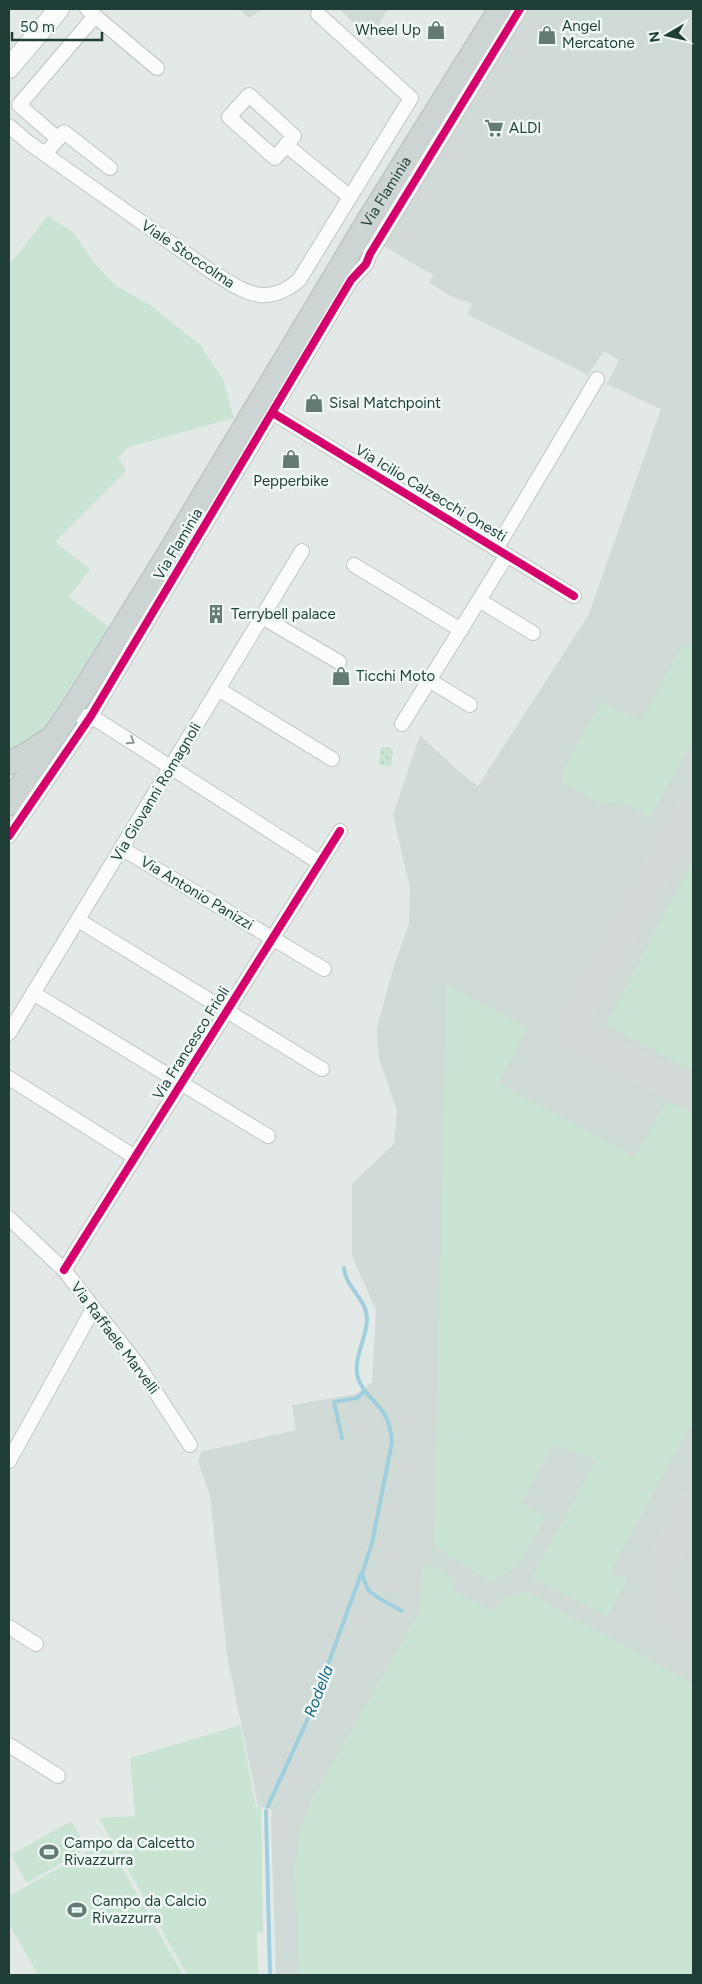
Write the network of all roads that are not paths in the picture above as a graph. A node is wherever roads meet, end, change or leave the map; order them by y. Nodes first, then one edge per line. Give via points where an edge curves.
1 (42, 9) edge
2 (59, 9) edge
3 (500, 9) edge
4 (520, 9) edge
5 (91, 12) edge
6 (318, 14) dead end
7 (9, 49) edge
8 (9, 68) edge
9 (157, 68) dead end
10 (9, 126) edge
11 (9, 137) edge
12 (58, 139) junction
13 (29, 143) junction
14 (286, 145) junction
15 (45, 154) junction
16 (110, 168) dead end
17 (350, 197) junction
18 (376, 226) junction
19 (597, 380) dead end
20 (273, 413) junction
21 (302, 551) dead end
22 (501, 552) junction
23 (354, 565) dead end
24 (574, 596) dead end
25 (480, 600) junction
26 (262, 617) junction
27 (460, 630) junction
28 (533, 633) dead end
29 (339, 662) dead end
30 (429, 680) junction
31 (218, 689) junction
32 (470, 705) dead end
33 (91, 716) junction
34 (402, 724) dead end
35 (60, 727) junction
36 (332, 759) dead end
37 (9, 763) edge
38 (171, 767) junction
39 (9, 804) edge
40 (340, 831) dead end
41 (9, 836) edge
42 (121, 848) junction
43 (320, 863) junction
44 (78, 920) junction
45 (273, 938) junction
46 (324, 969) dead end
47 (33, 993) junction
48 (227, 1011) junction
49 (9, 1033) edge
50 (322, 1069) dead end
51 (9, 1078) edge
52 (182, 1083) junction
53 (268, 1136) dead end
54 (135, 1157) junction
55 (9, 1218) edge
56 (64, 1270) junction
57 (93, 1309) junction
58 (190, 1445) dead end
59 (9, 1461) edge
60 (9, 1627) edge
61 (36, 1644) dead end
62 (9, 1745) edge
63 (58, 1776) dead end

1 - 7 main road
2 - 8 main road
3 - 18 main road, Via Flaminia
4 - 18 street, Via Flaminia
5 - 9 street
5 - 12 street via 19,105
6 - 17 street, Viale Stoccolma via 411,98
10 - 13 street, Viale Stoccolma
11 - 13 street, Viale Stoccolma
12 - 15 street
12 - 16 street via 64,132
13 - 15 street, Viale Stoccolma
14 - 14 street via 294,136 249,95 229,117 275,158
14 - 17 street
15 - 17 street, Viale Stoccolma via 212,272 251,294 269,296 287,291 299,280
18 - 20 street, Via Flaminia via 366,264 352,280
18 - 35 main road, Via Flaminia
19 - 22 street, Via Icilio Calzecchi Onesti
20 - 22 street, Via Icilio Calzecchi Onesti
20 - 33 street, Via Flaminia
21 - 26 street, Via Giovanni Romagnoli
22 - 24 street, Via Icilio Calzecchi Onesti
22 - 25 street
23 - 27 street
25 - 27 street
25 - 28 street
26 - 29 street
26 - 31 street, Via Giovanni Romagnoli
27 - 30 street
30 - 32 street
30 - 34 street
31 - 36 street
31 - 38 street, Via Giovanni Romagnoli
33 - 35 street
33 -> 38 street
33 - 41 street, Via Flaminia
35 - 37 main road, Via Flaminia via 29,753
35 - 39 main road, Via Flaminia
38 - 42 street, Via Giovanni Romagnoli
38 - 43 street
40 - 43 street, Via Francesco Frioli
42 - 44 street, Via Giovanni Romagnoli
42 - 45 street, Via Antonio Panizzi
43 - 45 street, Via Francesco Frioli
44 - 47 street, Via Giovanni Romagnoli
44 - 48 street
45 - 46 street, Via Antonio Panizzi
45 - 48 street, Via Francesco Frioli
47 - 49 street, Via Giovanni Romagnoli
47 - 52 street
48 - 50 street
48 - 52 street, Via Francesco Frioli
51 - 54 street
52 - 53 street
52 - 54 street, Via Francesco Frioli
54 - 56 street, Via Francesco Frioli
55 - 56 street, Via Raffaele Marvelli
56 - 57 street, Via Raffaele Marvelli
57 - 58 street, Via Raffaele Marvelli via 138,1365
57 - 59 street
60 - 61 street
62 - 63 street

